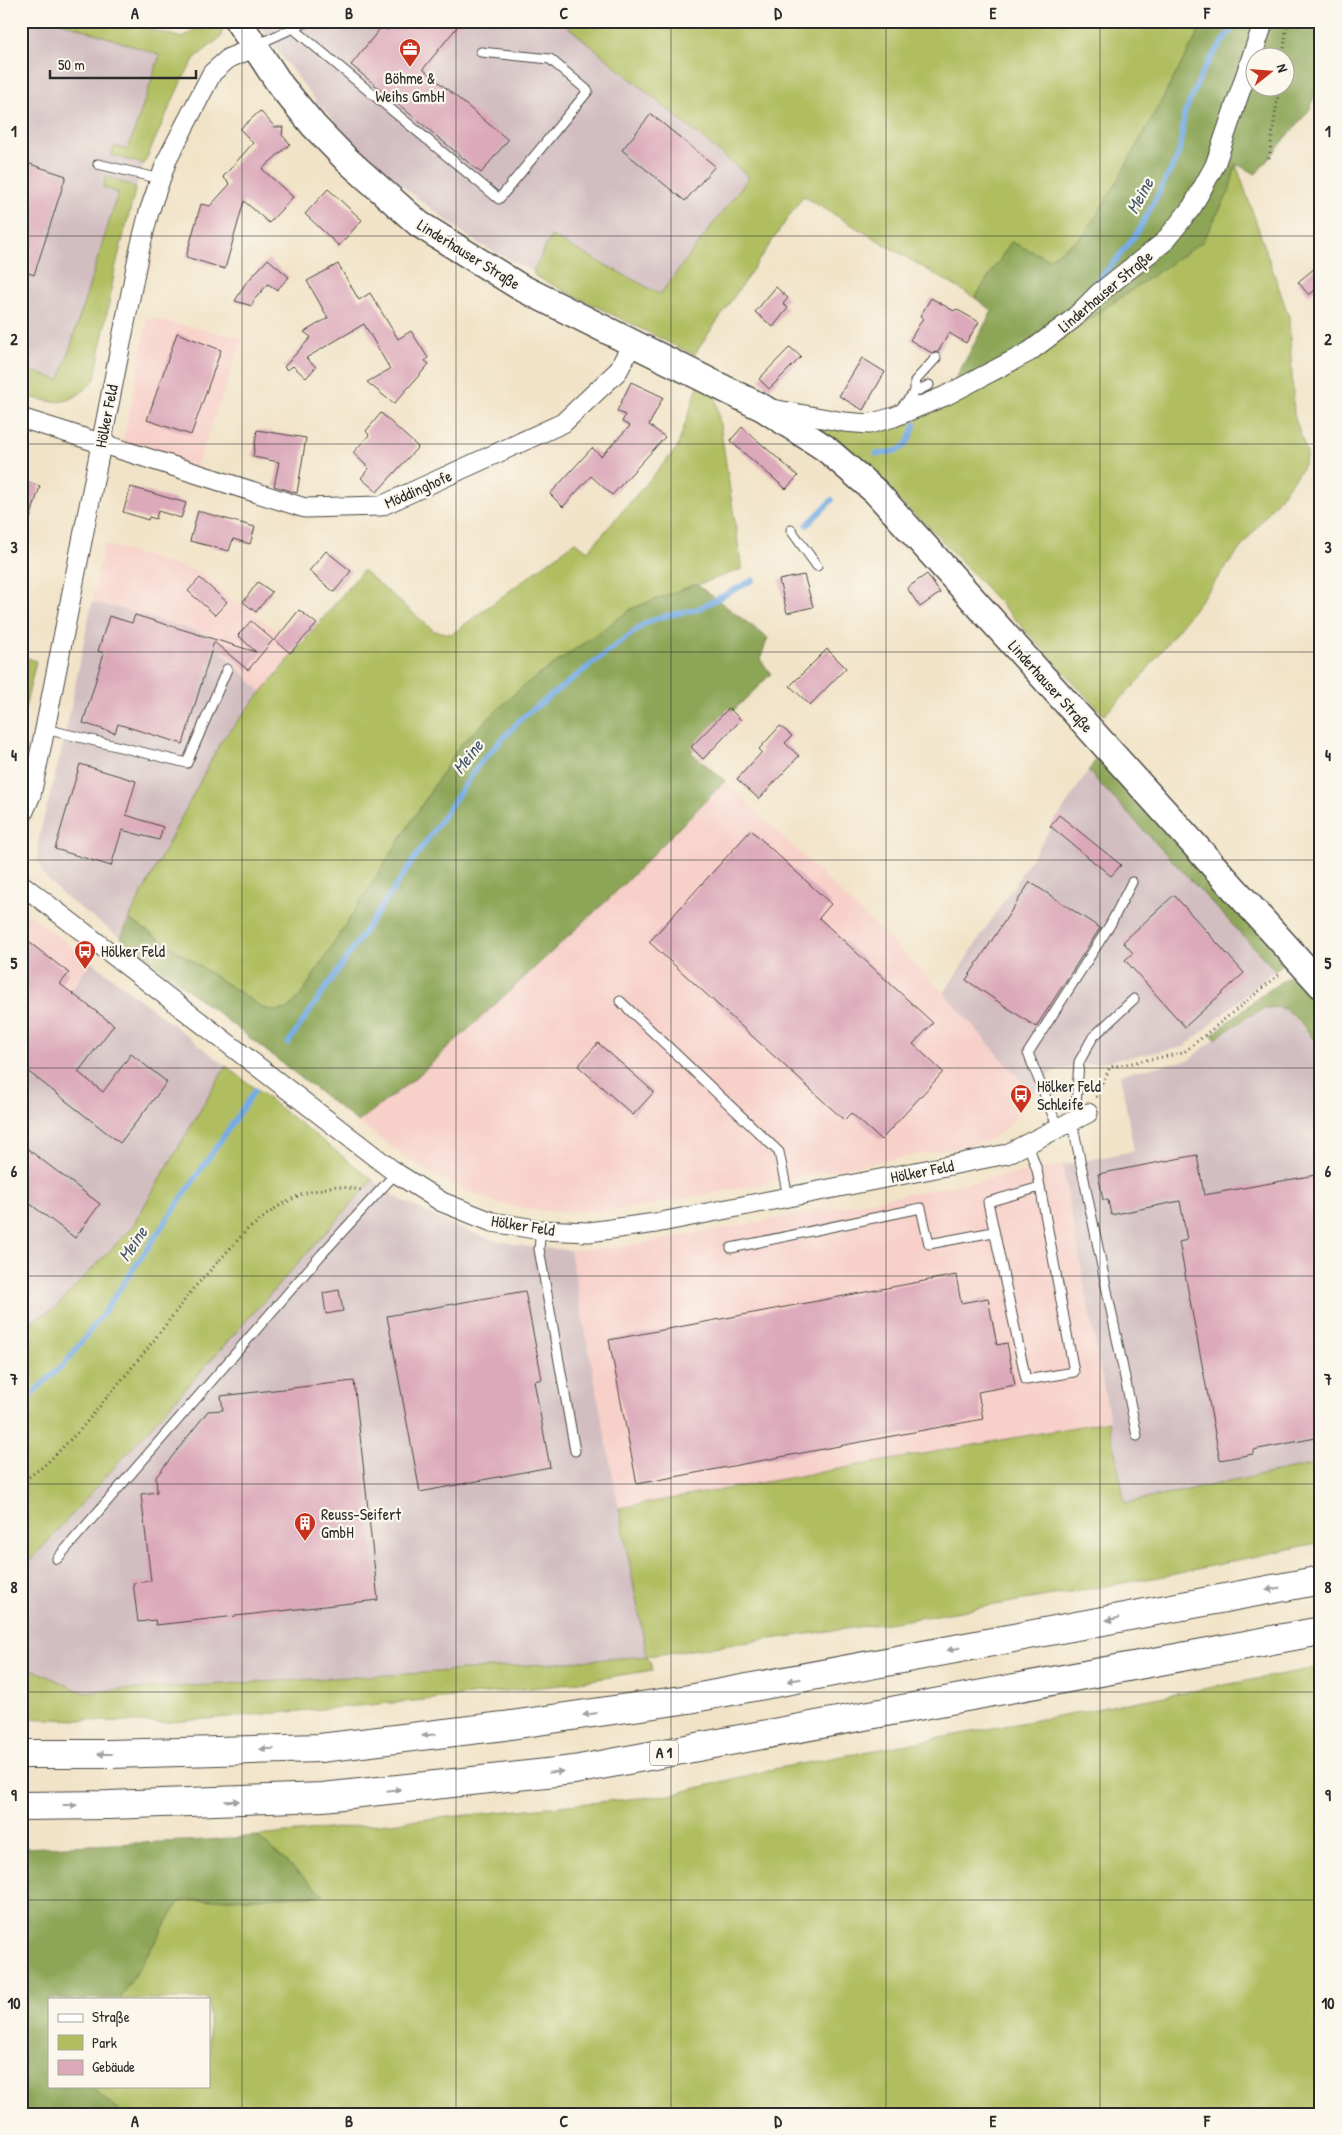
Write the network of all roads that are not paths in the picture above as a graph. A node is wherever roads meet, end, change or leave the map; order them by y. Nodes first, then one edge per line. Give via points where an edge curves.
1 (238, 21) edge
2 (309, 21) edge
3 (1264, 21) edge
4 (294, 28) junction
5 (254, 47) junction
6 (481, 52) dead end
7 (98, 164) dead end
8 (161, 179) junction
9 (632, 344) junction
10 (936, 358) dead end
11 (929, 385) dead end
12 (915, 392) junction
13 (763, 408) junction
14 (894, 417) junction
15 (21, 418) edge
16 (101, 442) junction
17 (791, 530) dead end
18 (817, 566) dead end
19 (227, 668) dead end
20 (44, 729) junction
21 (26, 794) edge
22 (21, 818) edge
23 (1132, 882) dead end
24 (21, 884) edge
25 (1321, 985) edge
26 (1134, 999) dead end
27 (620, 1001) dead end
28 (1073, 1120) junction
29 (1028, 1144) junction
30 (396, 1173) junction
31 (1040, 1187) junction
32 (788, 1197) junction
33 (541, 1230) junction
34 (993, 1232) junction
35 (731, 1248) dead end
36 (1137, 1436) dead end
37 (575, 1451) dead end
38 (57, 1559) dead end
39 (1321, 1580) edge
40 (1321, 1631) edge
41 (21, 1754) edge
42 (21, 1806) edge

1 - 5 main road, Linderhauser Straße
2 - 4 lane
3 - 14 street, Linderhauser Straße via 1214,165 1192,207 1164,242 1029,352 945,396
4 - 5 lane
4 - 6 lane via 499,199 588,91 550,59
5 - 8 street, Hölker Feld via 228,58 212,73
5 - 9 main road, Linderhauser Straße via 314,126 419,224 520,287
7 - 8 lane
8 - 16 street, Hölker Feld via 139,252
9 - 13 main road, Linderhauser Straße
9 - 16 street, Möddinghofe via 618,371 563,423 381,506 305,508
10 - 12 lane via 915,381
11 - 12 lane
12 - 14 lane
13 - 14 street, Linderhauser Straße via 868,424
13 - 25 main road, Linderhauser Straße via 825,448 876,492
15 - 16 street, Möddinghofe
16 - 20 street, Hölker Feld
17 - 18 lane
19 - 20 lane via 188,763
20 - 21 street, Hölker Feld
21 - 22 street, Hölker Feld
23 - 28 lane via 1110,925 1028,1054
24 - 30 street, Hölker Feld
26 - 28 lane via 1093,1036 1079,1062
27 - 32 lane via 779,1152
28 - 29 street, Hölker Feld
28 - 36 lane
29 - 31 lane
29 - 32 street, Hölker Feld via 1006,1154
30 - 33 street, Hölker Feld via 442,1202 484,1218
30 - 38 lane
31 - 34 lane via 988,1202
31 - 34 lane via 1074,1372 1026,1380
32 - 33 street, Hölker Feld via 656,1224 589,1232
33 - 37 lane via 539,1249
34 - 35 lane via 929,1244 921,1208
39 -> 41 highway via 699,1697 504,1726 320,1748
42 -> 40 highway, A 1 via 323,1798 574,1770

